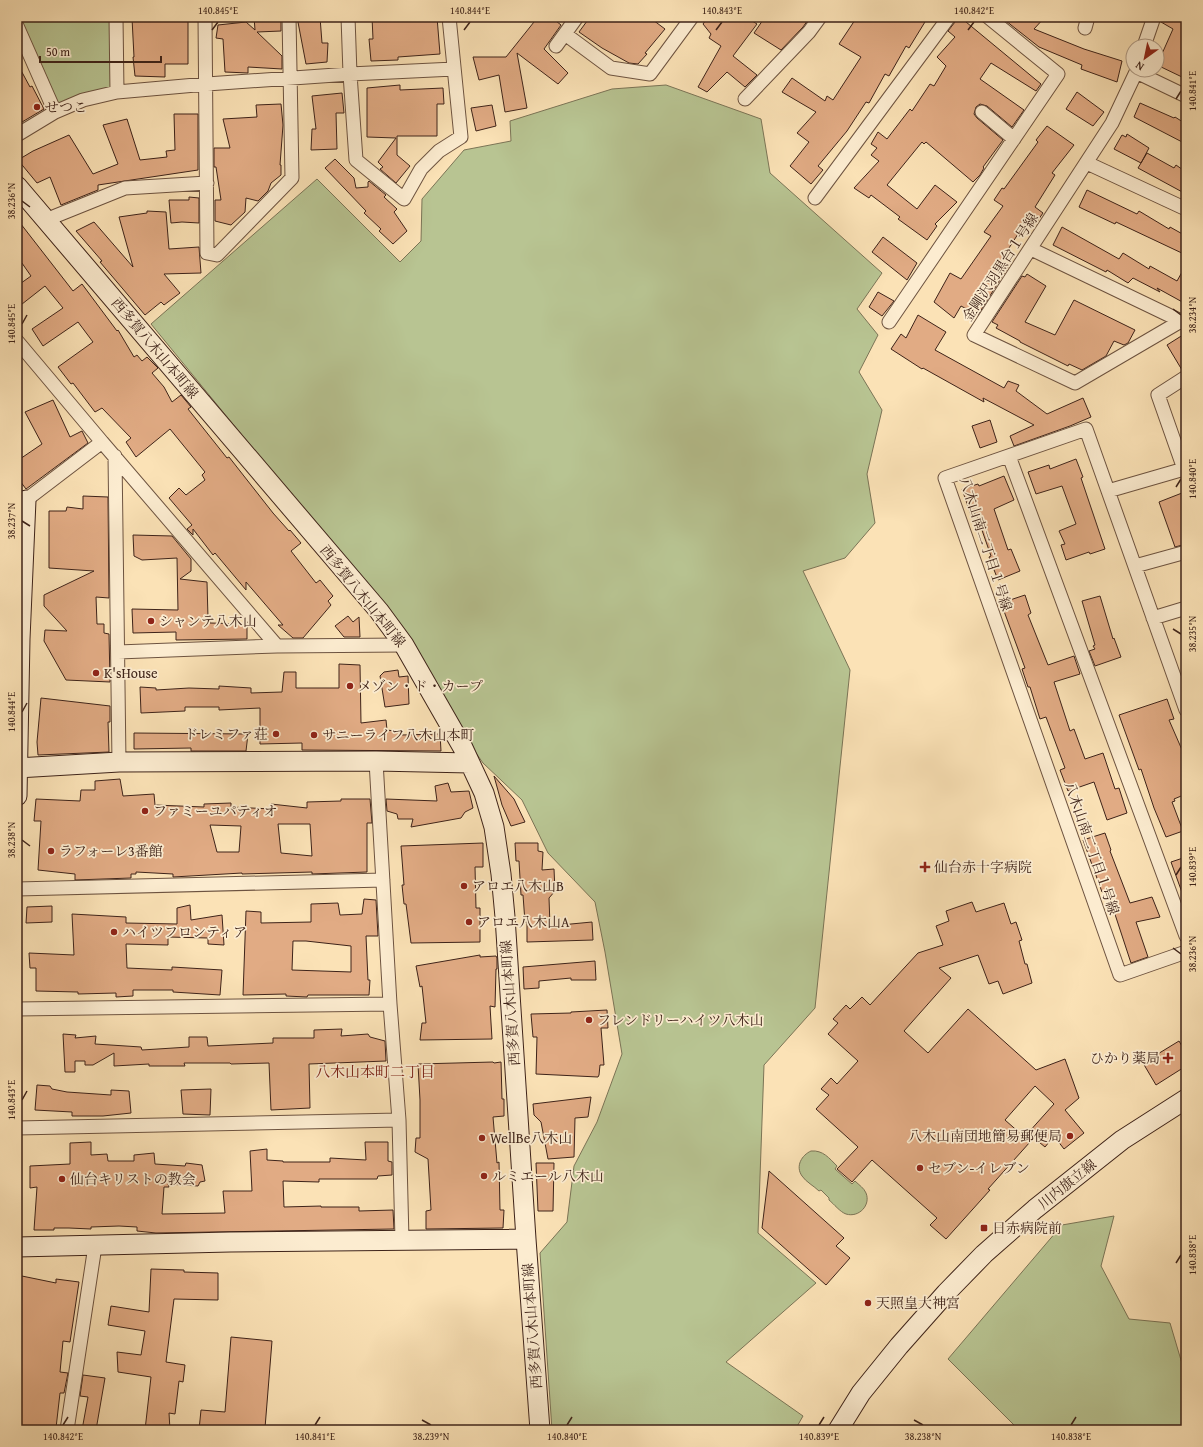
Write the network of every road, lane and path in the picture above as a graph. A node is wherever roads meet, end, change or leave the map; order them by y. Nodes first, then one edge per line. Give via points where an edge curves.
1 (116, 17) edge
2 (205, 17) edge
3 (289, 17) edge
4 (348, 17) edge
5 (450, 17) edge
6 (577, 17) edge
7 (692, 17) edge
8 (820, 17) edge
9 (948, 17) edge
10 (988, 17) edge
11 (1154, 17) edge
12 (17, 26) edge
13 (565, 34) junction
14 (1147, 38) edge
15 (556, 46) dead end
16 (454, 69) junction
17 (350, 74) junction
18 (291, 78) junction
19 (1133, 78) edge
20 (1150, 78) edge
21 (207, 84) junction
22 (118, 92) junction
23 (1186, 96) edge
24 (745, 99) dead end
25 (55, 112) junction
26 (982, 112) dead end
27 (17, 136) edge
28 (1014, 139) junction
29 (1087, 163) junction
30 (207, 184) junction
31 (17, 186) edge
32 (815, 198) dead end
33 (1186, 209) edge
34 (46, 221) junction
35 (1031, 249) junction
36 (889, 322) dead end
37 (1183, 322) edge
38 (17, 341) edge
39 (1186, 377) edge
40 (102, 442) junction
41 (115, 456) junction
42 (1009, 456) junction
43 (1108, 491) junction
44 (21, 502) edge
45 (1186, 552) edge
46 (1135, 566) junction
47 (1186, 608) edge
48 (1153, 618) junction
49 (19, 639) edge
50 (404, 645) junction
51 (277, 646) junction
52 (118, 652) junction
53 (1186, 710) edge
54 (376, 761) junction
55 (119, 762) junction
56 (470, 763) junction
57 (17, 768) edge
58 (17, 796) edge
59 (383, 880) junction
60 (17, 889) edge
61 (1186, 936) edge
62 (1186, 952) edge
63 (390, 1004) junction
64 (17, 1009) edge
65 (1186, 1099) edge
66 (399, 1120) junction
67 (17, 1128) edge
68 (526, 1239) junction
69 (402, 1240) junction
70 (95, 1246) junction
71 (17, 1247) edge
72 (67, 1430) edge
73 (540, 1430) edge
74 (838, 1430) edge

1 - 22 street
2 - 21 street
3 - 18 street
4 - 17 street
5 - 16 street
6 - 13 street
7 - 13 street via 650,74 612,68
8 - 24 street via 809,32
9 - 32 street
10 - 28 street via 1058,74
11 - 14 street
12 - 25 street
13 - 15 street
16 - 17 street
16 - 17 street via 461,137 439,151 421,169 404,199 356,160
17 - 18 street
18 - 21 street
18 - 30 street via 292,178 217,254 207,253
19 - 29 street, 金剛沢羽黒台１号線 via 1112,123
20 - 23 street
21 - 22 street
21 - 30 street
22 - 25 street via 83,100
25 - 27 street
26 - 28 street
28 - 36 street
29 - 33 street
29 - 35 street, 金剛沢羽黒台１号線
30 - 34 street via 125,188
31 - 34 street, 西多賀八木山本町線
34 - 50 street, 西多賀八木山本町線 via 379,611
35 - 37 street
35 - 37 street, 金剛沢羽黒台１号線 via 974,336 1075,383
38 - 40 street
39 - 43 street via 1158,395 1184,469
40 - 41 street
40 - 44 street
41 - 51 street
41 - 52 street
42 - 43 street, 八木山南二丁目１号線 via 1086,429
42 - 61 street
42 - 62 street, 八木山南二丁目１号線 via 944,478 1120,975
43 - 46 street, 八木山南二丁目１号線
44 - 49 street
45 - 46 street
46 - 48 street, 八木山南二丁目１号線
47 - 48 street
48 - 53 street, 八木山南二丁目１号線
49 - 57 street
50 - 51 street
50 - 56 street, 西多賀八木山本町線
51 - 52 street
52 - 55 street
54 - 55 street
54 - 56 street
54 - 59 street
55 - 57 street
56 - 68 street, 西多賀八木山本町線 via 484,793 494,826 501,874
57 - 58 street
59 - 60 street
59 - 63 street
63 - 64 street
63 - 66 street
65 - 74 street, 川内旗立線 via 1122,1140 1035,1209 984,1254 898,1346 861,1393
66 - 67 street
66 - 69 street
68 - 69 street
68 - 73 street, 西多賀八木山本町線
69 - 70 street
70 - 71 street
70 - 72 street

